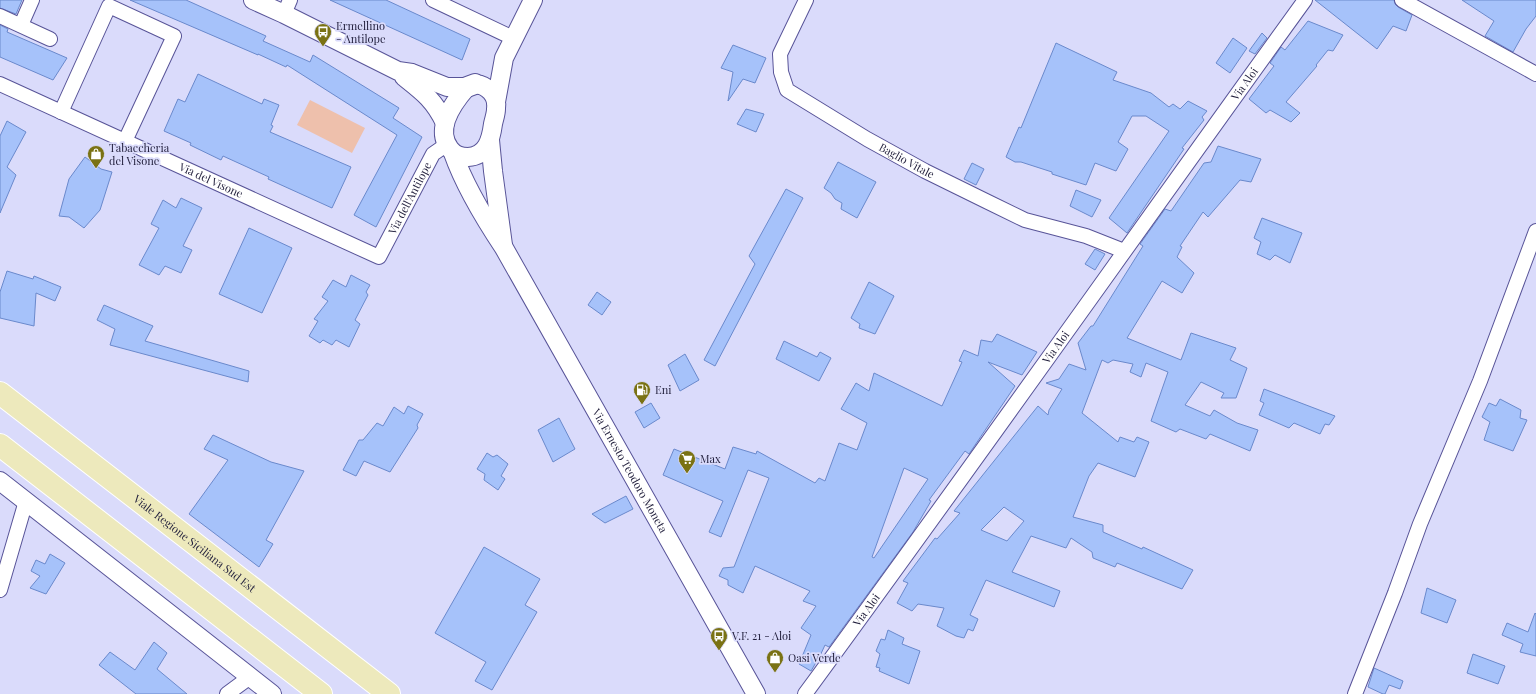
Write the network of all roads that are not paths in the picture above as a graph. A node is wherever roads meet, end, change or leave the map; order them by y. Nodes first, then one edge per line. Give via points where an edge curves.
1 (32, 0) edge
2 (253, 0) edge
3 (432, 0) edge
4 (533, 0) edge
5 (806, 0) edge
6 (1305, 0) edge
7 (1402, 0) edge
8 (287, 7) edge
9 (0, 16) edge
10 (21, 25) junction
11 (513, 38) junction
12 (50, 39) dead end
13 (504, 58) junction
14 (398, 71) junction
15 (1536, 74) edge
16 (0, 84) edge
17 (471, 86) junction
18 (496, 102) junction
19 (61, 112) junction
20 (444, 122) junction
21 (490, 140) junction
22 (125, 141) junction
23 (450, 149) junction
24 (1536, 231) edge
25 (504, 248) junction
26 (1124, 251) junction
27 (379, 256) joint
28 (0, 392) edge
29 (0, 445) edge
30 (0, 481) edge
31 (26, 501) junction
32 (0, 590) edge
33 (250, 677) junction
34 (227, 694) edge
35 (272, 694) edge
36 (321, 694) edge
37 (389, 694) edge
38 (756, 694) edge
39 (806, 694) edge
40 (1355, 694) edge

1 - 10 street
2 - 8 street
3 - 11 street
4 - 11 street
5 - 26 street, Baglio Vitale via 780,54 781,72 787,90 925,171 1025,220 1086,236
6 - 26 street, Via Aloi
7 - 15 street
8 - 14 street
9 - 10 street
10 - 12 street
11 - 13 street
13 - 17 street
13 - 18 street
14 - 17 street via 447,87
14 - 20 street via 428,97
16 - 19 street, Via del Visone
17 - 18 street via 482,84 494,95
17 - 20 street via 462,94
18 - 21 street
19 - 22 street, Via del Visone
19 - 22 street via 109,6 174,36
20 - 23 street via 443,130
21 - 23 street via 483,151 471,157 460,156
21 - 25 street, Via Ernesto Teodoro Moneta
22 - 27 street, Via del Visone
23 - 25 street, Via Ernesto Teodoro Moneta via 461,176
23 - 27 street, Via dell'Antilope via 433,154
24 - 40 street via 1480,381 1420,524
25 - 38 street, Via Ernesto Teodoro Moneta
26 - 39 street, Via Aloi
28 - 37 main road, Viale Regione Siciliana Sud Est
29 - 36 main road
30 - 31 street
31 - 32 street
31 - 33 street
33 - 34 street
33 - 35 street

